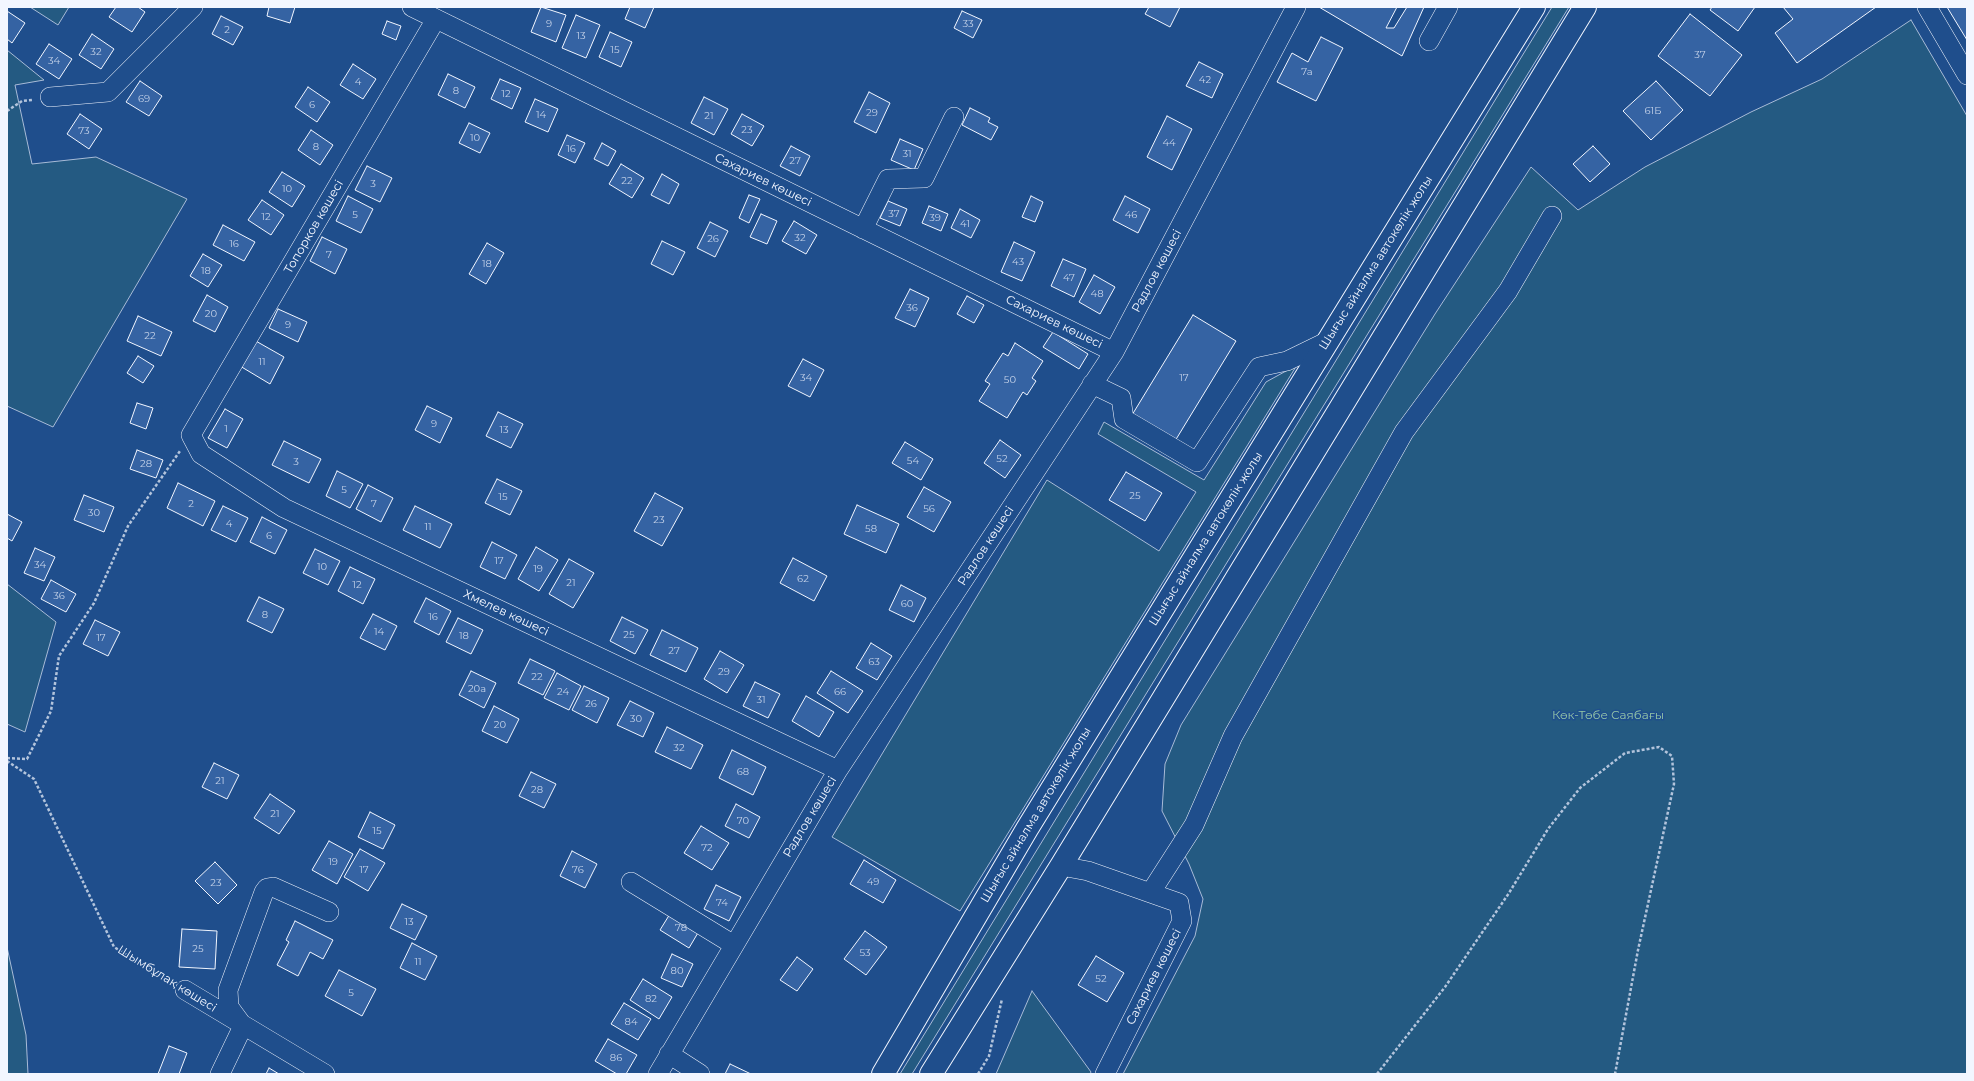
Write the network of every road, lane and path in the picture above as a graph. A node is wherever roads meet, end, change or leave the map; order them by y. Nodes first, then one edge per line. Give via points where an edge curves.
1 (193, 7) edge
2 (412, 7) edge
3 (1296, 7) edge
4 (1448, 7) edge
5 (1534, 7) edge
6 (1585, 7) edge
7 (1927, 7) edge
8 (436, 19) junction
9 (1429, 41) dead end
10 (1967, 75) edge
11 (50, 97) joint
12 (7, 111) edge
13 (954, 117) dead end
14 (1552, 216) dead end
15 (863, 229) junction
16 (1328, 341) junction
17 (1114, 352) junction
18 (1092, 384) junction
19 (191, 435) junction
20 (7, 758) edge
21 (7, 762) edge
22 (838, 770) junction
23 (1061, 866) junction
24 (631, 882) dead end
25 (1151, 892) junction
26 (329, 912) dead end
27 (734, 945) junction
28 (185, 990) joint
29 (1002, 997) dead end
30 (243, 1026) junction
31 (669, 1054) junction
32 (220, 1074) edge
33 (325, 1074) edge
34 (658, 1074) edge
35 (700, 1074) edge
36 (883, 1074) edge
37 (931, 1074) edge
38 (978, 1074) edge
39 (1104, 1074) edge
40 (1377, 1074) edge
41 (1615, 1074) edge

1 - 11 street via 108,92
2 - 8 street, Сахариев көшесі
3 - 17 street, Радлов көшесі
4 - 9 street
5 - 16 main road, Шығыс айналма автокөлік жолы
6 - 23 main road
7 - 10 street
8 - 15 street, Сахариев көшесі
8 - 19 street, Топорков көшесі
11 - 12 path via 22,101
13 - 15 street via 924,178 888,179
14 - 25 street via 1508,291 1404,432 1233,736 1194,825
15 - 17 street, Сахариев көшесі
16 - 18 street via 1287,362 1259,367 1197,462 1124,419 1121,398
16 - 36 main road, Шығыс айналма автокөлік жолы via 1027,829
17 - 18 street, Радлов көшесі
18 - 22 street, Радлов көшесі
19 - 20 path via 128,526 94,603 59,656 51,711 27,759
19 - 22 street, Хмелев көшесі via 201,454 284,508
21 - 28 path, Шымбұлақ көшесі via 34,778 114,947
22 - 27 street, Радлов көшесі
23 - 25 street, Сахариев көшесі via 1088,871
23 - 37 main road
24 - 27 street
25 - 39 street, Сахариев көшесі via 1179,903 1182,921
26 - 30 street via 273,887 267,888 228,990 229,1007
27 - 31 street, Радлов көшесі
28 - 30 street, Шымбұлақ көшесі
29 - 38 path via 989,1056
30 - 32 street
30 - 33 street, Шымбұлақ көшесі
31 - 34 street, Радлов көшесі
31 - 35 street
40 - 41 path via 1445,987 1509,893 1548,829 1580,788 1625,753 1659,747 1672,756 1674,784 1638,950

